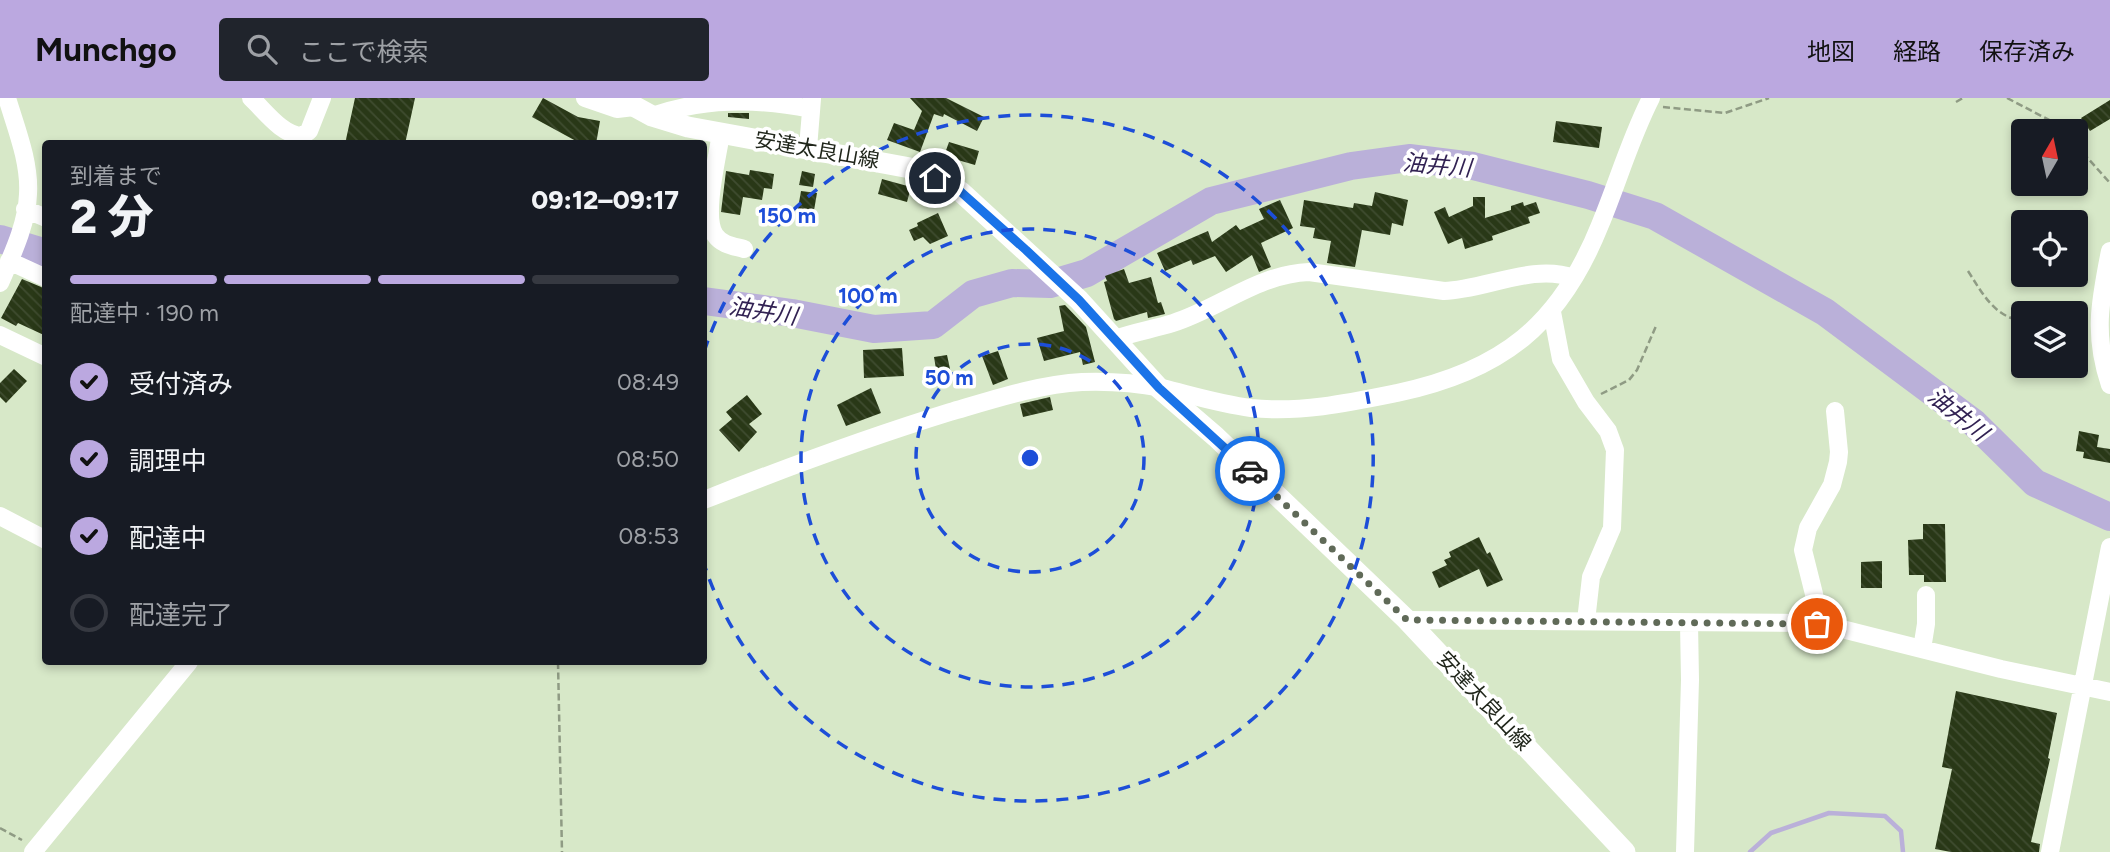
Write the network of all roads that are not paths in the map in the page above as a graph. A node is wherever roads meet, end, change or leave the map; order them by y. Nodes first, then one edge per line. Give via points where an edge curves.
1 (7, 98) edge
2 (251, 98) edge
3 (322, 98) edge
4 (585, 98) edge
5 (1649, 101) edge
6 (812, 104) edge
7 (635, 107) edge
8 (0, 108) edge
9 (13, 121) junction
10 (721, 133) junction
11 (808, 148) junction
12 (25, 209) junction
13 (42, 216) edge
14 (744, 249) dead end
15 (2110, 251) edge
16 (12, 255) junction
17 (42, 275) edge
18 (1573, 278) junction
19 (0, 283) edge
20 (1552, 312) junction
21 (0, 335) edge
22 (1115, 339) junction
23 (42, 355) edge
24 (2110, 385) edge
25 (1159, 388) junction
26 (1835, 411) dead end
27 (707, 499) edge
28 (0, 516) edge
29 (42, 538) edge
30 (2110, 547) edge
31 (1926, 595) dead end
32 (1407, 620) junction
33 (1586, 621) junction
34 (1689, 623) junction
35 (1817, 624) junction
36 (1922, 649) junction
37 (187, 665) edge
38 (2083, 685) junction
39 (2110, 692) edge
40 (37, 851) edge
41 (1625, 852) edge
42 (1685, 852) edge
43 (2050, 852) edge

1 - 9 street
2 - 3 street via 295,136 309,131
4 - 7 street via 617,109
5 - 18 street via 1599,228
6 - 7 street via 729,99
6 - 11 street
7 - 10 main road, 安達太良山線 via 688,127
8 - 9 street
9 - 12 street via 26,168 29,195
10 - 11 main road, 安達太良山線
10 - 14 street via 711,224 726,245
11 - 22 main road, 安達太良山線 via 925,172 961,192
12 - 13 street
12 - 16 street
15 - 24 street via 2098,322
16 - 17 street
16 - 19 street
18 - 20 street
18 - 22 street via 1524,276 1444,291 1292,272 1172,323
20 - 25 street via 1513,348 1482,366 1443,382 1344,405 1295,410 1249,407
20 - 33 street via 1561,359 1608,431 1615,450 1612,528 1591,577
21 - 23 street
22 - 25 main road, 安達太良山線
25 - 27 street via 1080,382 1005,395 887,431
25 - 32 main road, 安達太良山線
26 - 35 street via 1838,462 1832,485 1808,528 1803,551
28 - 29 street
30 - 38 street
31 - 36 street
32 - 33 street
32 - 41 main road, 安達太良山線
33 - 34 street
34 - 35 street
34 - 42 street
35 - 36 street
36 - 38 street
37 - 40 street
38 - 39 street
38 - 43 street

